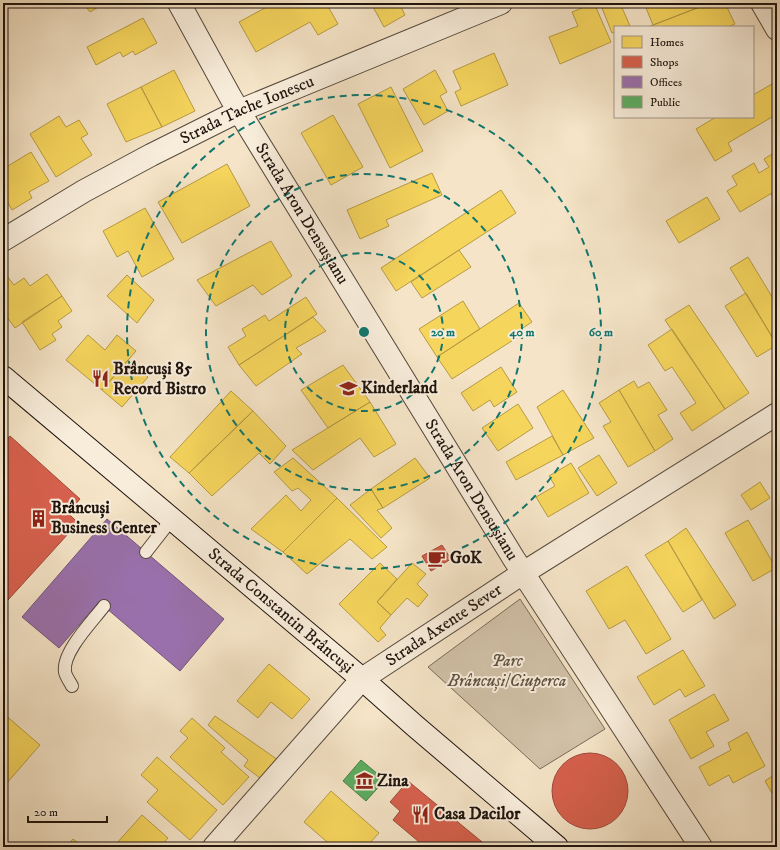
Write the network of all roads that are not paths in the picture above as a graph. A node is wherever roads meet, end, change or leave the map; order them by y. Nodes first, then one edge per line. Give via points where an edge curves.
1 (179, 3) edge
2 (501, 3) edge
3 (762, 3) edge
4 (777, 29) edge
5 (239, 111) junction
6 (3, 240) edge
7 (3, 377) edge
8 (777, 414) edge
9 (171, 520) junction
10 (146, 552) dead end
11 (523, 573) junction
12 (104, 606) dead end
13 (362, 679) junction
14 (72, 686) dead end
15 (214, 847) edge
16 (557, 847) edge
17 (701, 847) edge

1 - 5 street, Strada Aron Densușianu
2 - 5 street, Strada Tache Ionescu
3 - 4 street
5 - 6 street, Strada Tache Ionescu via 91,187
5 - 11 street, Strada Aron Densușianu
7 - 9 street, Strada Constantin Brâncuși
8 - 11 street, Strada Axente Sever
9 - 10 lane
9 - 13 street, Strada Constantin Brâncuși
11 - 13 street, Strada Axente Sever
11 - 17 street, Strada Aron Densușianu
12 - 14 lane via 69,652 66,673
13 - 15 street, Strada Axente Sever
13 - 16 street, Strada Constantin Brâncuși

